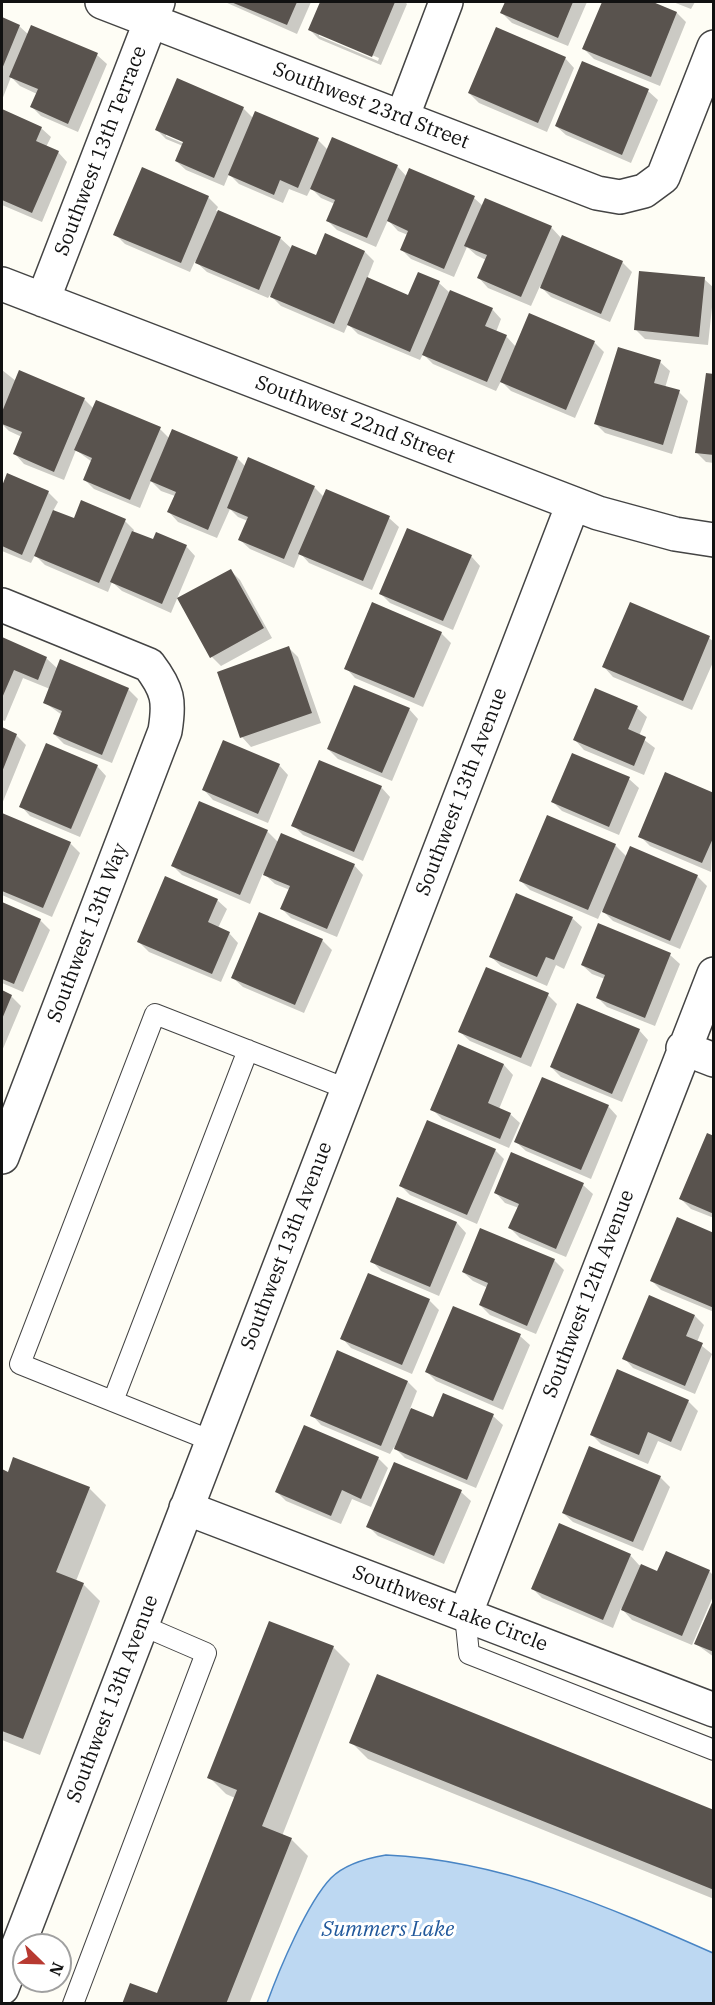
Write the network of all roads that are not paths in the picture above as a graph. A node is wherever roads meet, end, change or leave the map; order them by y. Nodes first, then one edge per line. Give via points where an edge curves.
1 (102, 2) edge
2 (447, 2) edge
3 (155, 11) edge
4 (714, 47) edge
5 (402, 118) junction
6 (2, 284) edge
7 (43, 300) junction
8 (573, 504) junction
9 (714, 540) edge
10 (2, 605) edge
11 (714, 974) edge
12 (683, 1048) junction
13 (248, 1050) junction
14 (714, 1060) edge
15 (347, 1089) junction
16 (2, 1157) edge
17 (113, 1401) junction
18 (212, 1441) junction
19 (186, 1508) junction
20 (465, 1615) junction
21 (141, 1625) junction
22 (714, 1710) edge
23 (714, 1750) edge
24 (2, 1988) edge
25 (73, 2004) edge

1 - 3 street, Southwest 23rd Street
2 - 5 street
3 - 5 street, Southwest 23rd Street
3 - 7 street, Southwest 13th Terrace
4 - 5 street, Southwest 23rd Street via 663,177 644,191 620,197 597,193
6 - 7 street, Southwest 22nd Street
7 - 8 street, Southwest 22nd Street
8 - 9 street, Southwest 22nd Street via 675,534
8 - 15 street, Southwest 13th Avenue
10 - 16 street, Southwest 13th Way via 149,665 164,684 169,708 165,731
11 - 12 street, Southwest 12th Avenue
12 - 14 street
12 - 20 street, Southwest 12th Avenue
13 - 15 lane
13 - 17 lane
13 - 17 lane via 155,1014 24,1353 20,1364
15 - 18 street, Southwest 13th Avenue
17 - 18 lane
18 - 19 street, Southwest 13th Avenue
19 - 20 street, Southwest Lake Circle
19 - 21 street, Southwest 13th Avenue
20 - 22 street, Southwest Lake Circle
20 - 23 lane via 469,1654
21 - 24 street, Southwest 13th Avenue
21 - 25 lane via 206,1653

